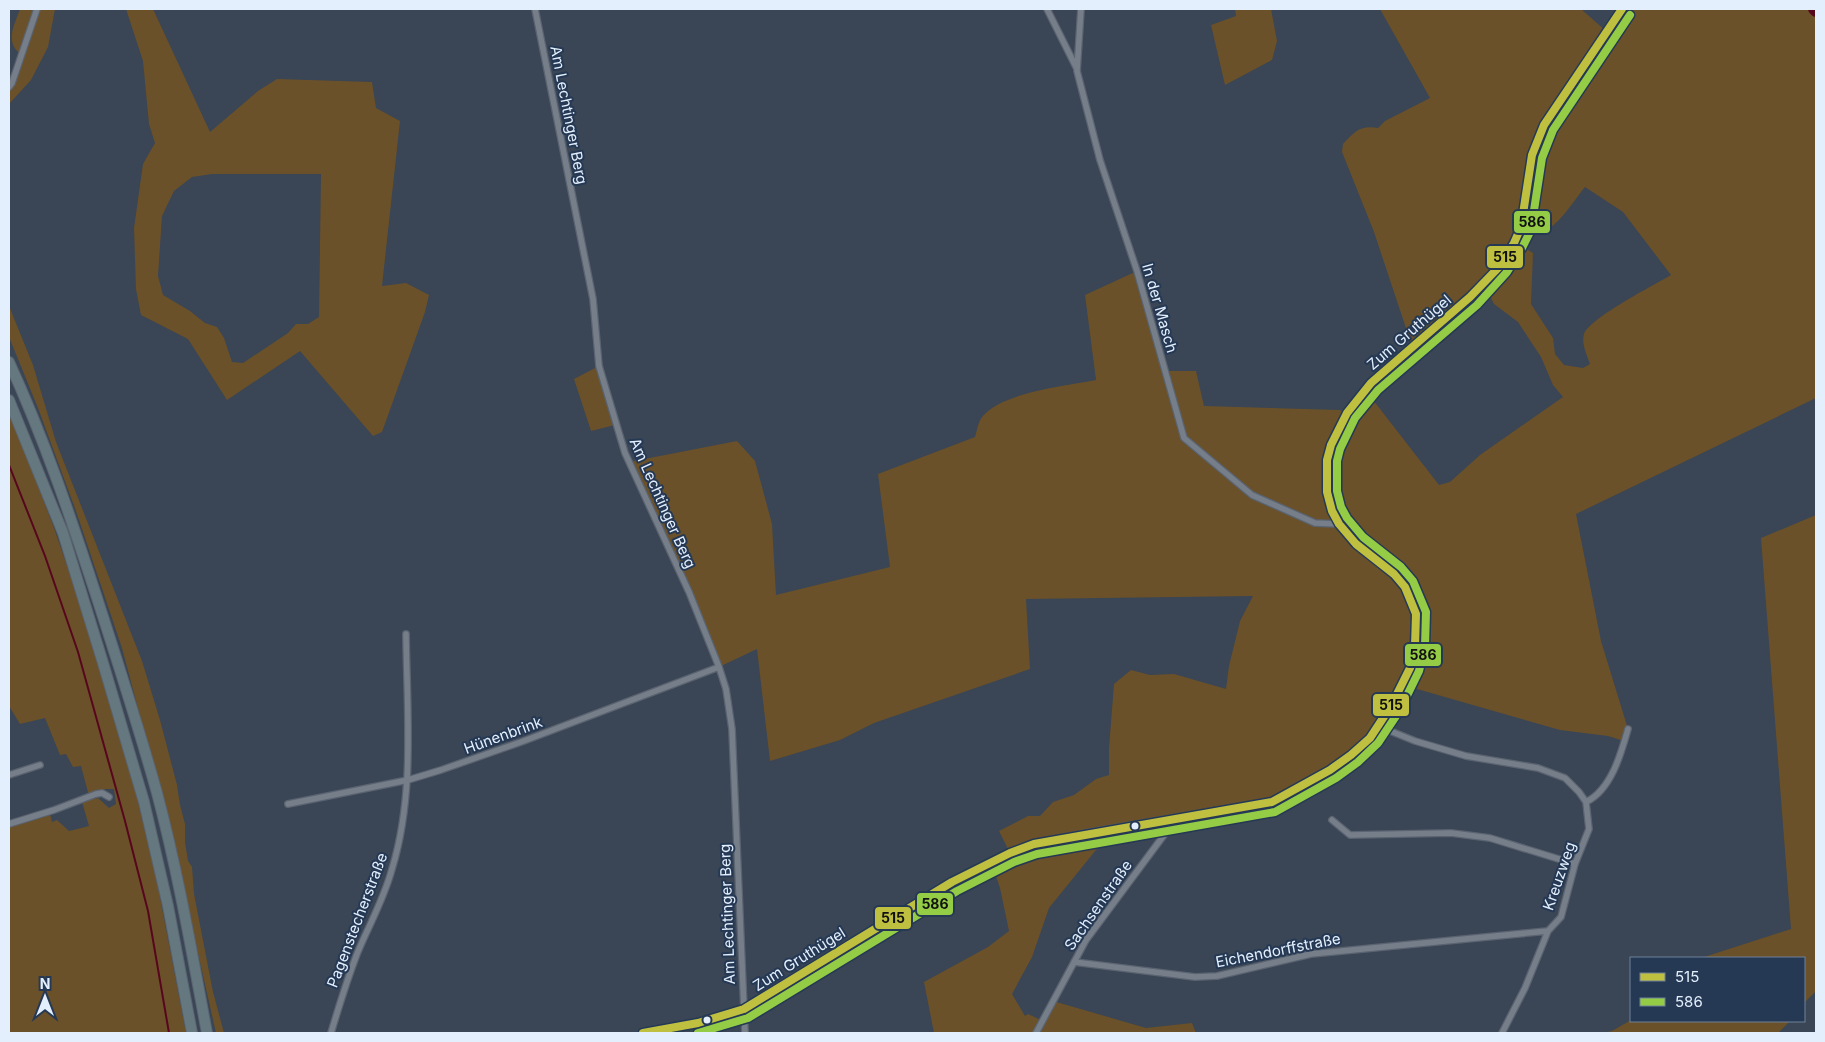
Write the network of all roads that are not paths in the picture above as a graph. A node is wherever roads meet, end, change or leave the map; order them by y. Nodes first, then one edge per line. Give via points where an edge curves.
1 (38, 9) edge
2 (535, 9) edge
3 (1047, 9) edge
4 (1081, 9) edge
5 (1622, 9) edge
6 (1078, 71) junction
7 (9, 88) edge
8 (9, 362) edge
9 (9, 400) edge
10 (1339, 524) junction
11 (406, 634) dead end
12 (719, 667) junction
13 (1378, 726) junction
14 (1628, 729) dead end
15 (40, 765) dead end
16 (9, 775) edge
17 (408, 780) junction
18 (109, 797) dead end
19 (1586, 802) junction
20 (288, 804) dead end
21 (1170, 820) junction
22 (1332, 820) dead end
23 (9, 824) edge
24 (1575, 864) junction
25 (1548, 931) junction
26 (1074, 962) junction
27 (744, 1009) junction
28 (192, 1033) edge
29 (207, 1033) edge
30 (331, 1033) edge
31 (643, 1033) edge
32 (745, 1033) edge
33 (1036, 1033) edge
34 (1502, 1033) edge

1 - 7 street
2 - 12 street, Am Lechtinger Berg via 593,299 599,366 625,453 689,592
3 - 6 street
4 - 6 street, In der Masch
5 - 10 street, Zum Gruthügel via 1544,124 1532,155 1520,227 1499,268 1372,383 1347,412 1336,432 1327,460 1326,476 1332,511
6 - 10 street, In der Masch via 1100,160 1137,270 1184,438 1252,495 1315,523
8 - 29 highway via 76,533 155,784
9 - 28 highway via 63,533 144,802
10 - 13 street, Zum Gruthügel via 1356,544 1394,574 1405,587 1416,614 1415,646 1410,668
11 - 17 street, Pagenstecherstraße
12 - 17 street, Hünenbrink via 521,742
12 - 27 street, Am Lechtinger Berg via 732,729
13 - 19 street via 1466,756 1538,768 1566,778
13 - 21 street, Zum Gruthügel via 1351,755 1272,802
14 - 19 street via 1611,774 1593,799
15 - 16 street
17 - 20 street, Hünenbrink
17 - 30 street, Pagenstecherstraße via 393,868 358,952
18 - 23 street via 96,794
19 - 24 street, Kreuzweg via 1589,829
21 - 26 street, Sachsenstraße via 1164,836 1086,940
21 - 27 street, Zum Gruthügel via 1034,844 1010,853 952,882
22 - 24 street via 1350,835 1451,833 1490,838
24 - 25 street, Kreuzweg via 1561,917
25 - 26 street, Eichendorffstraße via 1311,954 1195,978
25 - 34 street, Kreuzweg
26 - 33 street, Sachsenstraße
27 - 31 street, Zum Gruthügel
27 - 32 street, Am Lechtinger Berg

